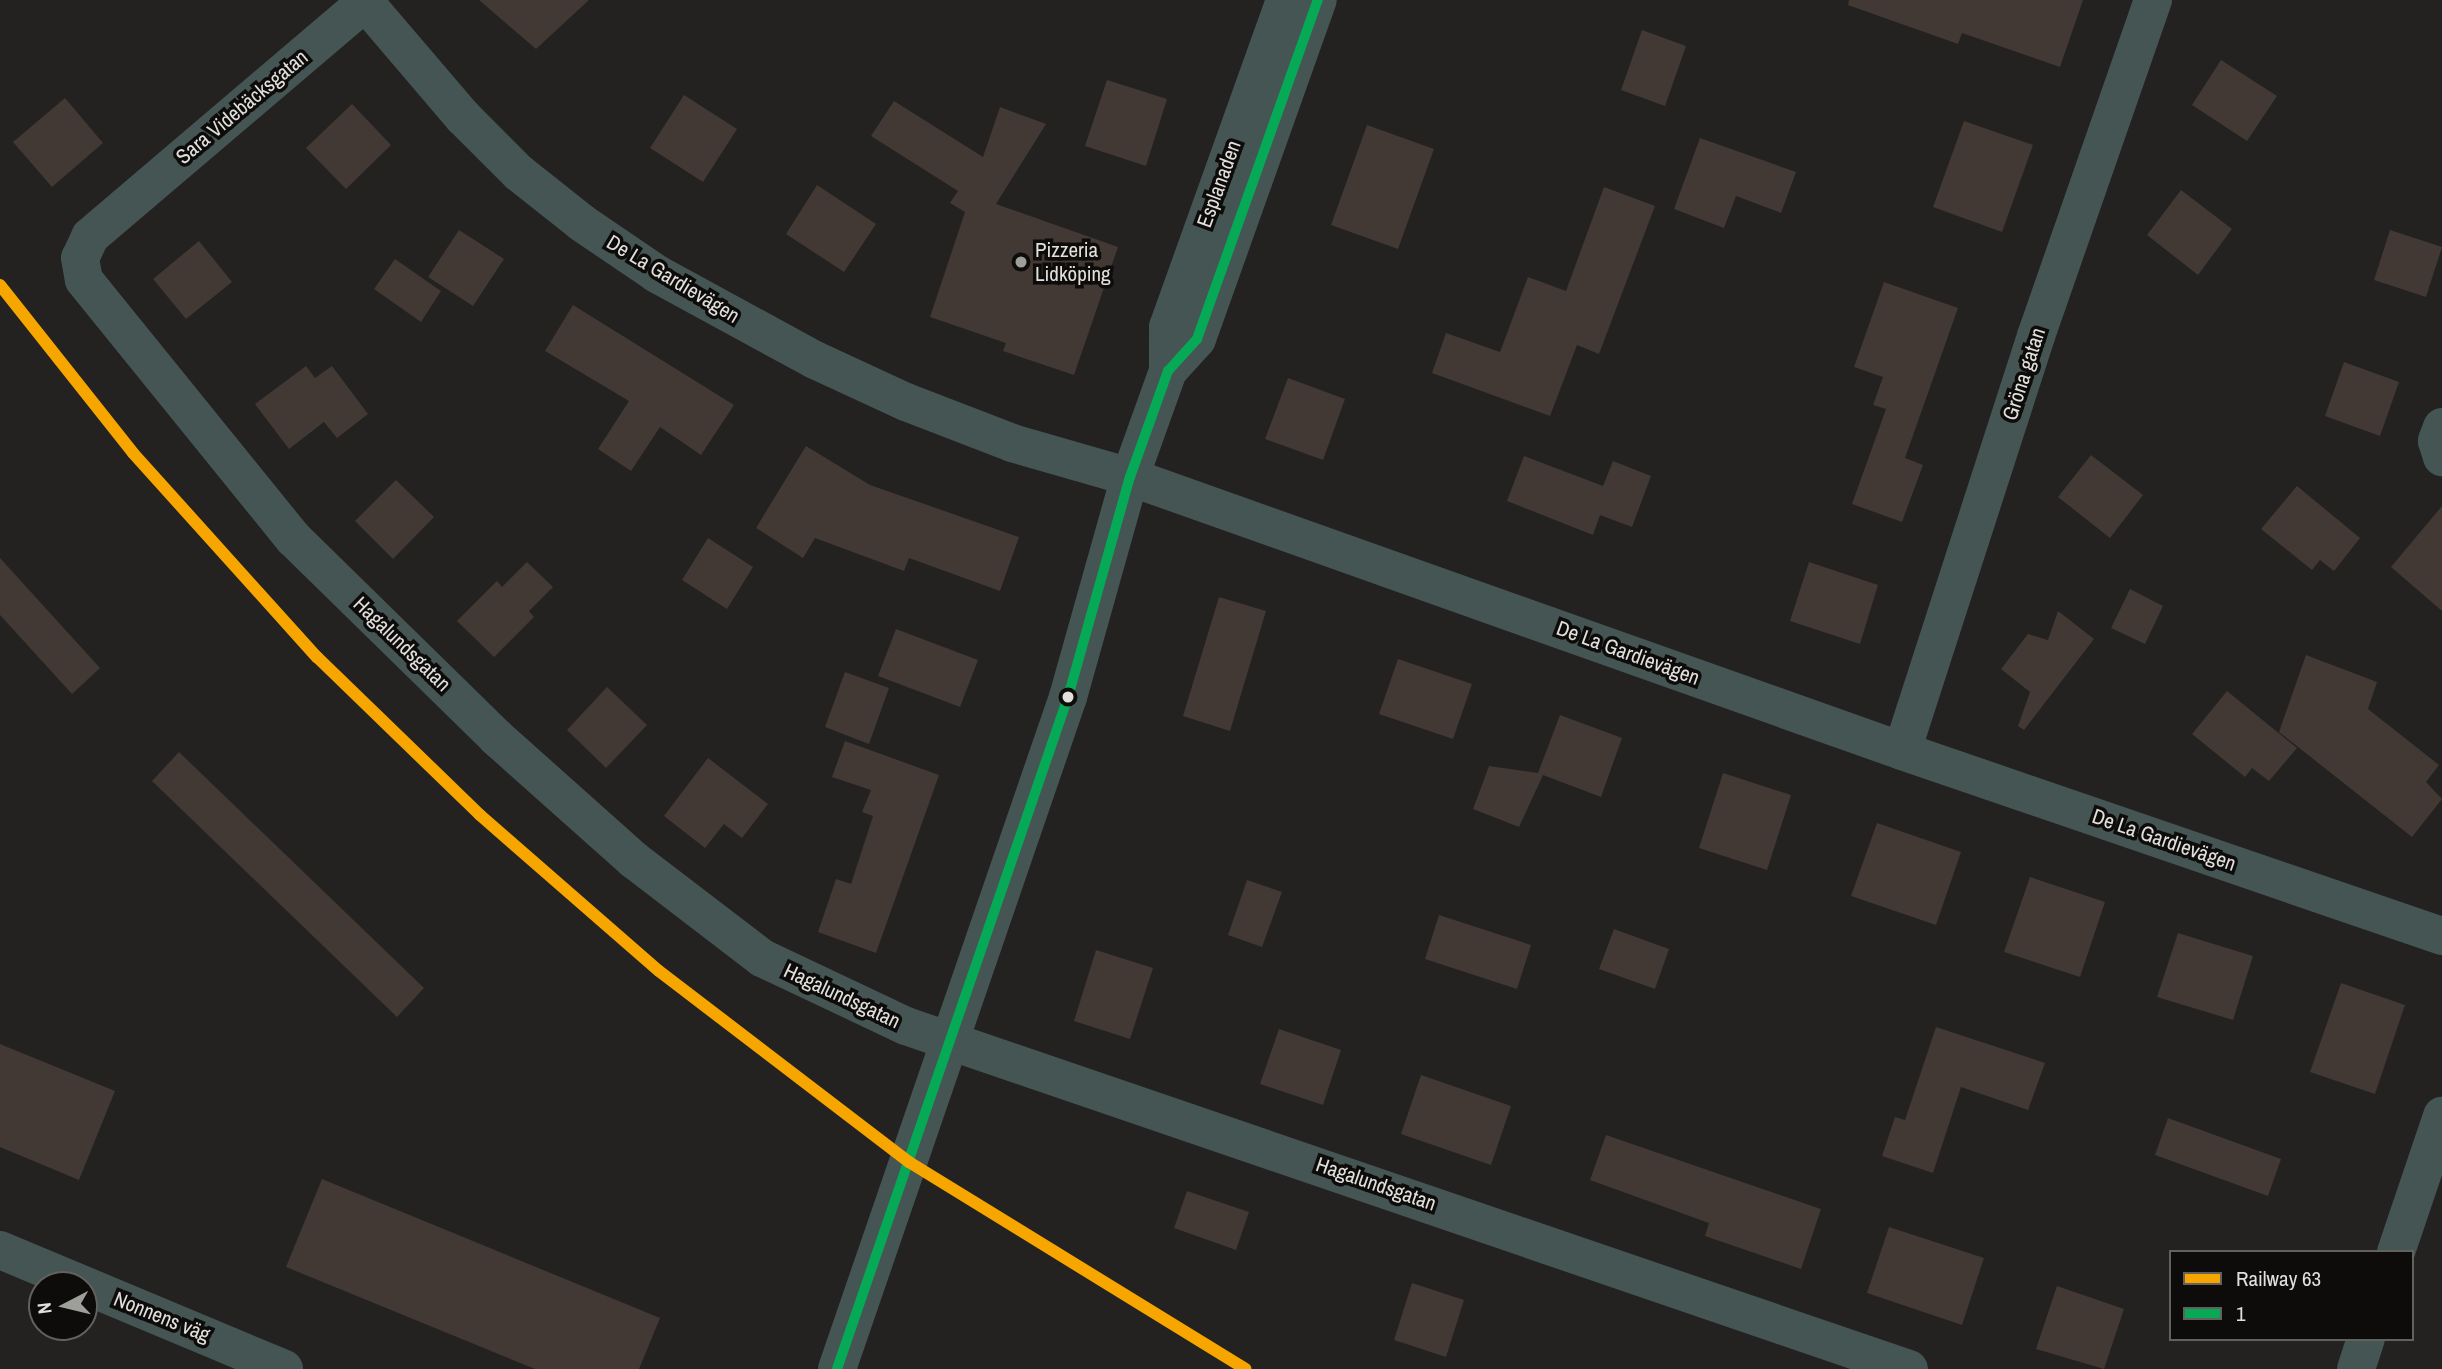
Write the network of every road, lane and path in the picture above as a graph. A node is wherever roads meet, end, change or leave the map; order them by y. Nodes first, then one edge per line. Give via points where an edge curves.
1 (1285, 0) edge
2 (1318, 0) edge
3 (2153, 0) edge
4 (366, 1) edge
5 (116, 214) joint
6 (1168, 371) junction
7 (2442, 427) edge
8 (2442, 457) edge
9 (1130, 477) junction
10 (1902, 751) junction
11 (2442, 936) edge
12 (949, 1038) junction
13 (2442, 1116) edge
14 (0, 1250) edge
15 (2397, 1250) edge
16 (2365, 1341) edge
17 (226, 1357) edge
18 (284, 1369) edge
19 (837, 1369) edge
20 (1909, 1369) edge
21 (2356, 1369) edge

1 - 6 street, Esplanaden via 1168,327
2 - 6 street, Esplanaden via 1197,338
3 - 10 street, Gröna gatan via 2036,335
4 - 5 street, Sara Videbäcksgatan
4 - 9 street, De La Gardievägen via 463,117 519,173 657,274 815,360 906,402 1012,443
5 - 12 street, Hagalundsgatan via 90,237 80,258 84,280 294,539 496,737 723,933 840,998
6 - 9 street, Esplanaden
7 - 8 street via 2437,441
9 - 10 street, De La Gardievägen
9 - 12 street, Esplanaden via 1068,697
10 - 11 street, De La Gardievägen
12 - 19 street, Esplanaden
12 - 20 street, Hagalundsgatan
13 - 15 street
14 - 17 street, Nonnens väg
16 - 21 street
17 - 18 street, Nonnens väg

